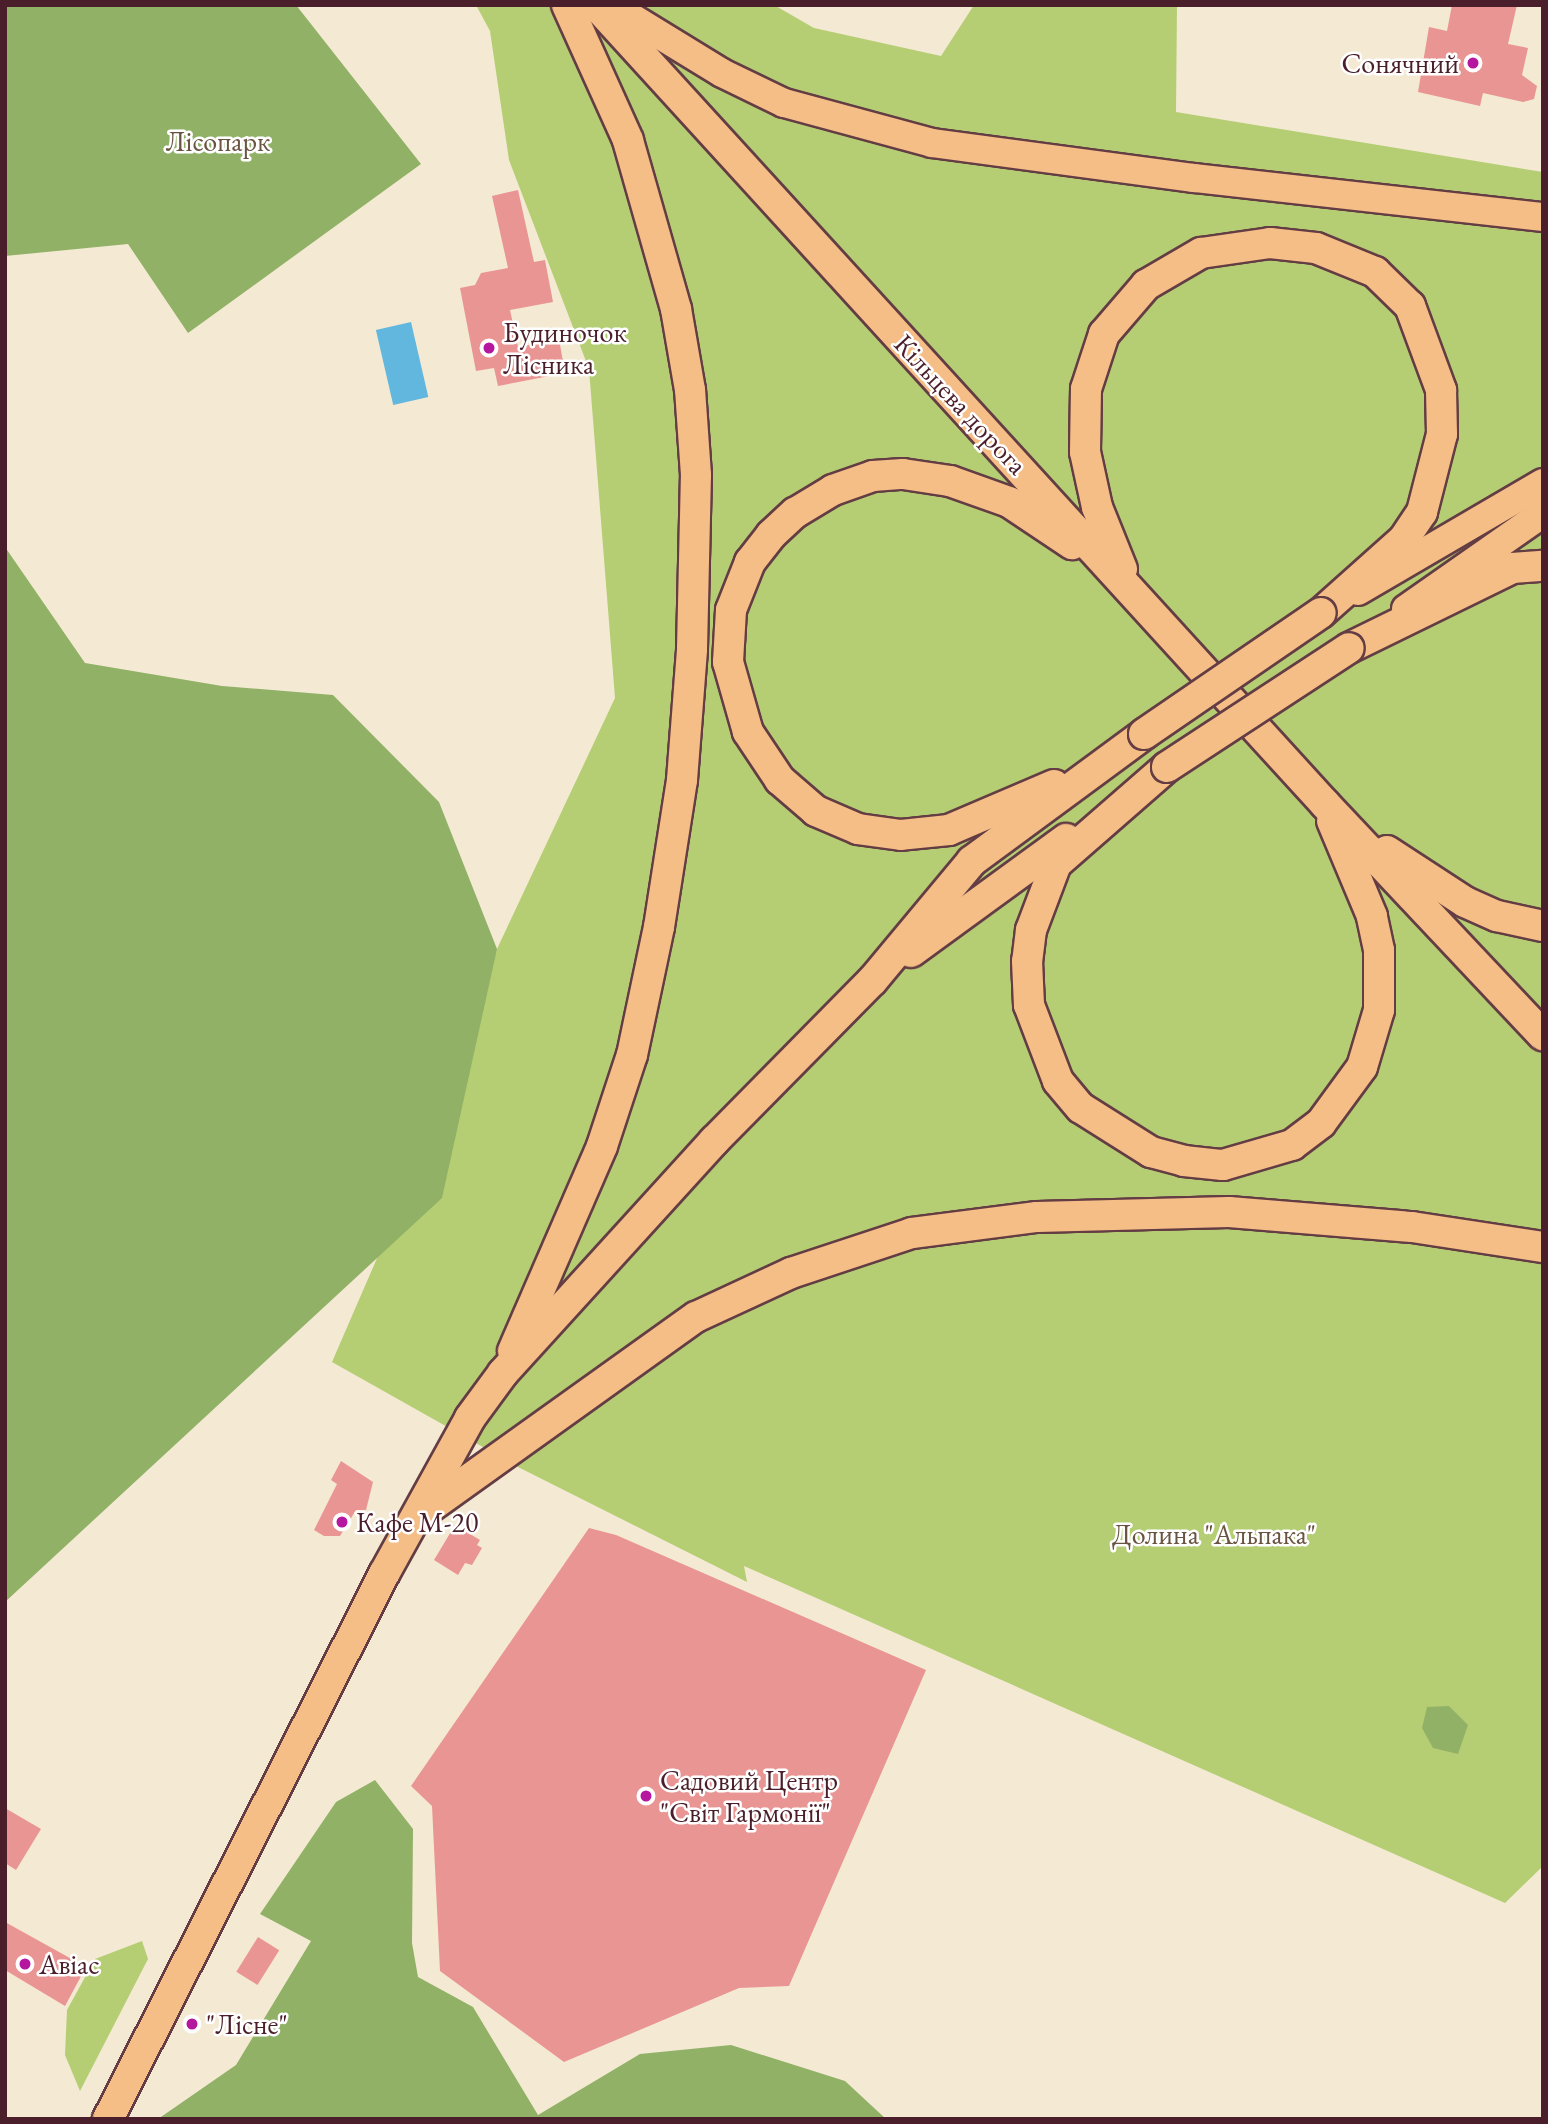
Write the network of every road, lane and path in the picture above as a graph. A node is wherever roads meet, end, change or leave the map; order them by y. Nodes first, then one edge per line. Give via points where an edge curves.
1 (567, 5) edge
2 (596, 5) edge
3 (611, 5) edge
4 (1543, 217) edge
5 (1543, 483) edge
6 (1543, 513) edge
7 (1543, 566) edge
8 (1131, 589) junction
9 (1321, 613) junction
10 (1349, 648) junction
11 (1167, 767) junction
12 (1087, 772) junction
13 (1325, 804) junction
14 (1543, 926) edge
15 (872, 981) junction
16 (1543, 1035) edge
17 (1543, 1247) edge
18 (503, 1373) junction
19 (413, 1519) junction
20 (107, 2119) edge

1 - 18 highway via 628,140 676,309 690,390 696,475 692,649 682,780 659,927 632,1055 602,1146
2 - 8 highway, Кільцева дорога
3 - 4 main road via 752,90 818,115 920,140 1194,178
5 - 9 main road
6 - 10 main road
7 - 10 highway via 1513,568
8 - 9 highway via 1097,507 1085,452 1086,390 1104,334 1146,285 1201,253 1269,243 1316,248 1375,272 1410,306 1441,390 1442,434 1430,489 1410,530
8 - 12 highway via 1055,530 1009,502 950,481 873,476 832,490 795,513 750,562 731,610 728,662 748,732 780,780 816,811 858,829 901,835 949,830
8 - 13 highway, Кільцева дорога
9 - 12 highway, bridge
10 - 11 highway, bridge
11 - 13 highway via 1056,864 1031,930 1028,994 1052,1069 1081,1108 1151,1152 1184,1161 1223,1165 1292,1145 1321,1123 1362,1067 1378,1010 1379,950 1372,916
11 - 15 highway
12 - 15 highway via 972,861
13 - 14 highway via 1465,902 1497,916
13 - 16 highway
15 - 18 highway via 714,1142
17 - 19 highway via 1412,1227 1229,1212 1062,1215 912,1233 791,1273 696,1317
18 - 19 highway via 470,1418
19 - 20 highway

